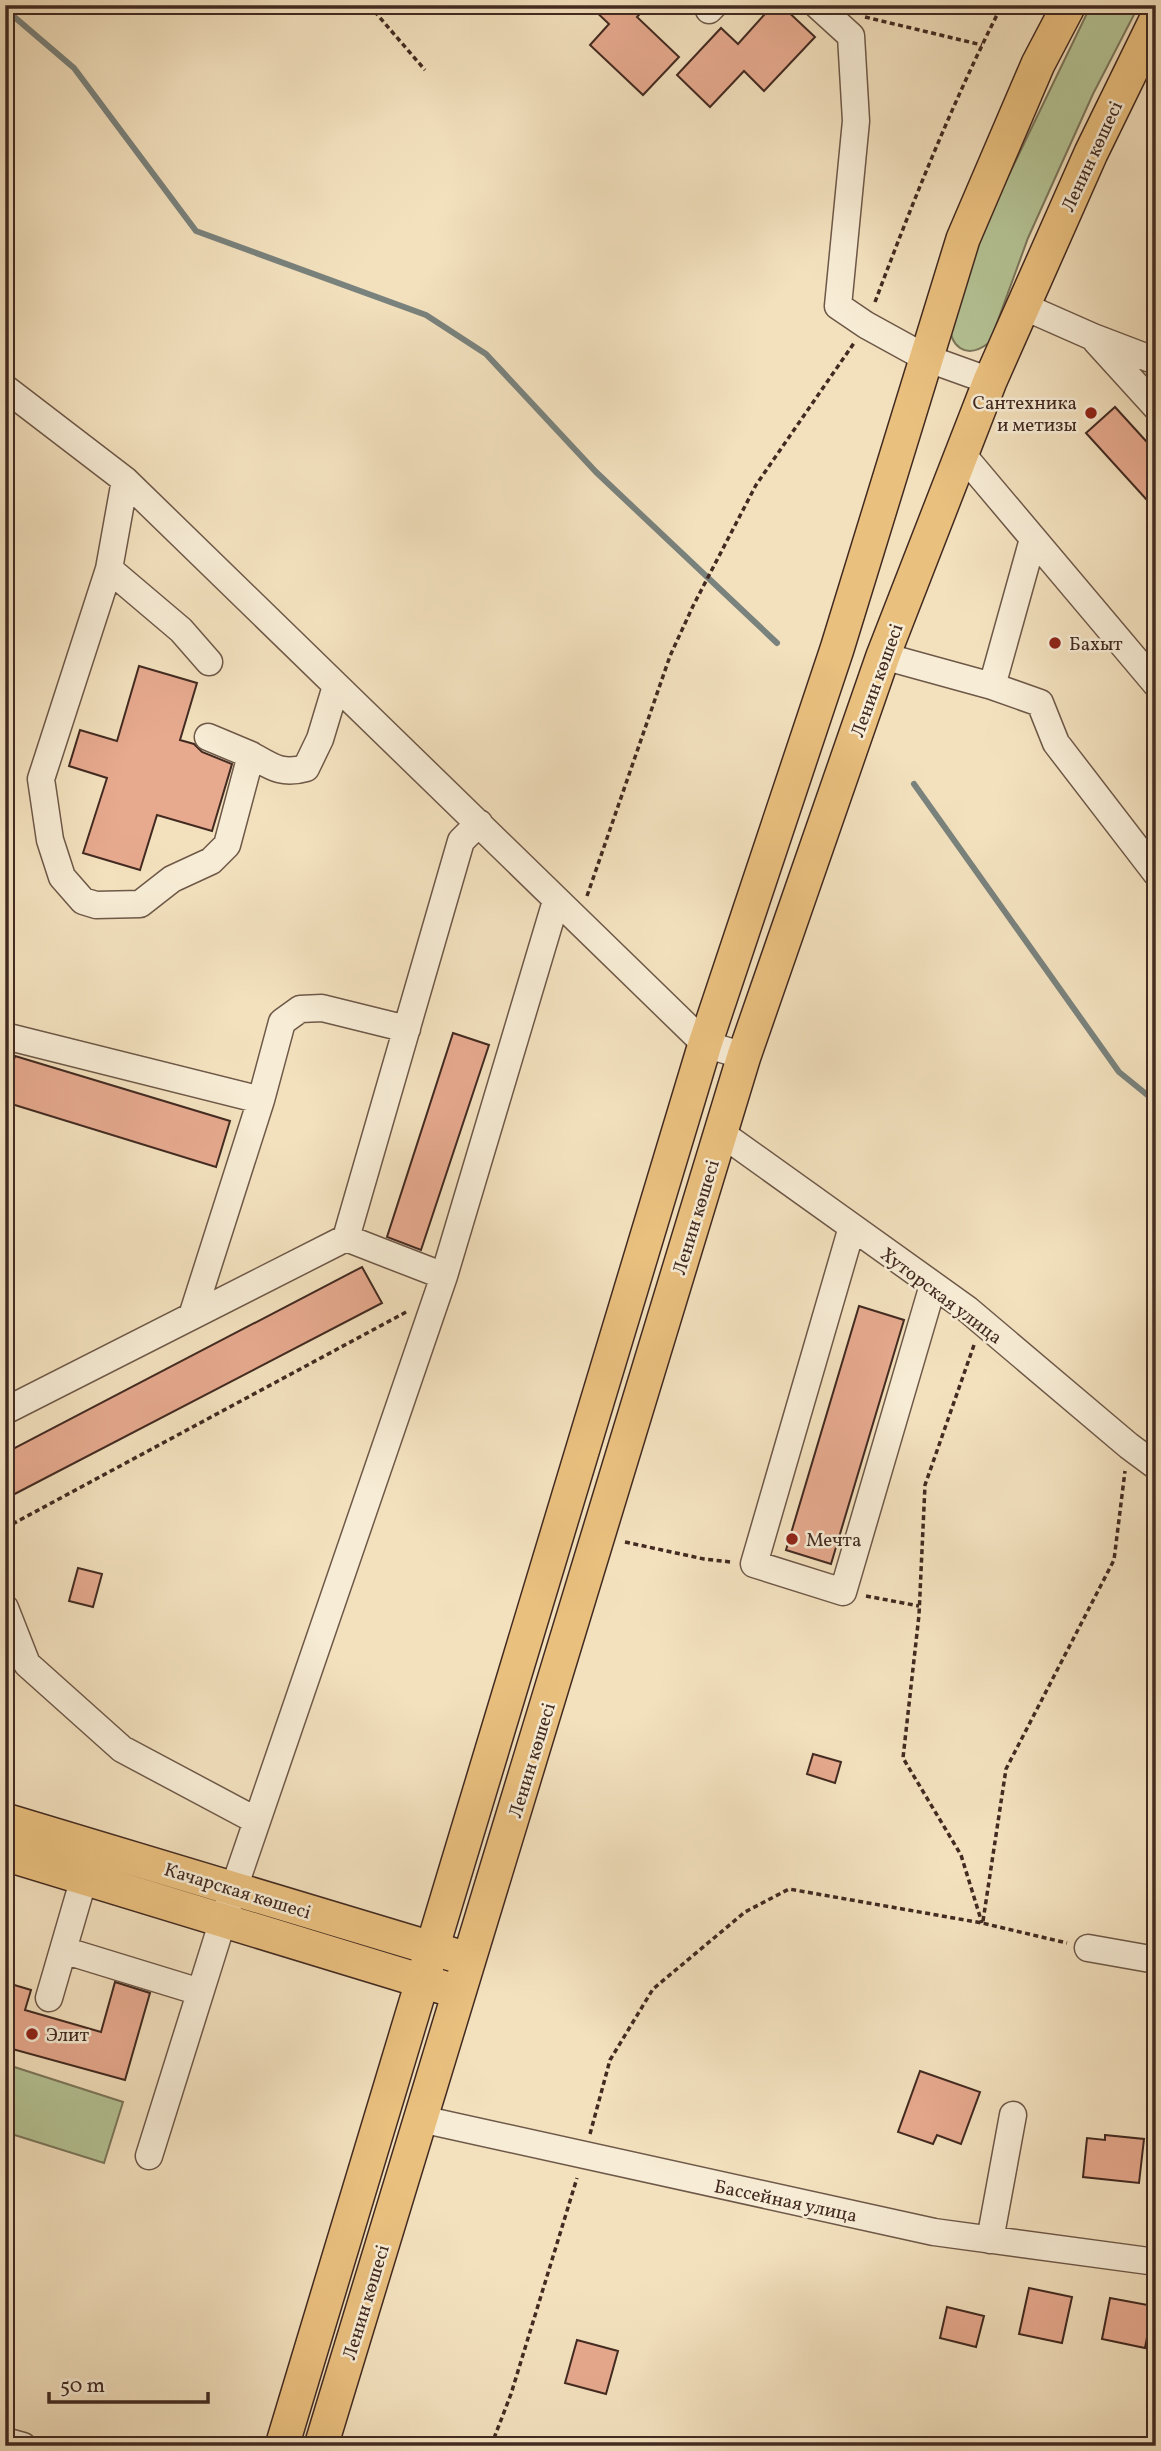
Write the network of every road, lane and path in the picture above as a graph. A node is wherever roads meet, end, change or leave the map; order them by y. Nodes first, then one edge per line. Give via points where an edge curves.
1 (369, 5) edge
2 (817, 5) edge
3 (1002, 5) edge
4 (1069, 5) edge
5 (864, 17) dead end
6 (1156, 20) edge
7 (982, 45) junction
8 (425, 70) dead end
9 (1025, 307) junction
10 (866, 325) junction
11 (1093, 337) junction
12 (926, 358) junction
13 (1156, 361) edge
14 (990, 381) junction
15 (5, 388) edge
16 (1156, 407) edge
17 (962, 454) junction
18 (125, 480) junction
19 (1033, 539) junction
20 (109, 569) junction
21 (883, 656) junction
22 (209, 662) dead end
23 (1156, 684) edge
24 (336, 686) junction
25 (992, 686) junction
26 (208, 737) dead end
27 (251, 755) junction
28 (480, 823) junction
29 (1156, 873) edge
30 (556, 901) junction
31 (578, 922) junction
32 (407, 1029) junction
33 (5, 1035) edge
34 (705, 1044) junction
35 (744, 1056) junction
36 (261, 1100) junction
37 (721, 1133) junction
38 (852, 1227) junction
39 (346, 1238) junction
40 (440, 1285) junction
41 (933, 1285) junction
42 (192, 1316) junction
43 (982, 1322) junction
44 (5, 1411) edge
45 (1129, 1446) junction
46 (1156, 1466) edge
47 (5, 1528) edge
48 (624, 1541) dead end
49 (754, 1564) junction
50 (843, 1592) junction
51 (919, 1606) junction
52 (5, 1608) edge
53 (5, 1820) edge
54 (257, 1821) junction
55 (5, 1854) edge
56 (84, 1878) junction
57 (234, 1889) junction
58 (223, 1920) junction
59 (982, 1923) junction
60 (433, 1948) junction
61 (1088, 1948) joint
62 (63, 1950) junction
63 (470, 1960) junction
64 (1156, 1960) edge
65 (423, 1980) junction
66 (200, 1992) junction
67 (460, 1993) junction
68 (49, 1998) dead end
69 (1013, 2115) dead end
70 (421, 2119) junction
71 (149, 2157) dead end
72 (583, 2157) junction
73 (990, 2240) junction
74 (1156, 2262) edge
75 (5, 2441) edge
76 (23, 2446) edge
77 (282, 2446) edge
78 (321, 2446) edge
79 (491, 2446) edge

1 - 8 path
2 - 10 street via 851,36 856,121 838,306
3 - 7 path
4 - 12 main road, Ленин көшесі via 1038,64 963,239
5 - 7 path
6 - 9 main road, Ленин көшесі via 1091,153
7 - 10 path via 910,208
9 - 11 street
9 - 14 main road, Ленин көшесі
10 - 12 street
10 - 31 path via 755,485 693,606 670,656
11 - 13 street
11 - 16 street
12 - 14 street
12 - 34 main road, Ленин көшесі via 837,649
14 - 17 main road, Ленин көшесі
15 - 18 street
17 - 19 street
17 - 21 main road, Ленин көшесі
18 - 20 street
18 - 24 street
19 - 23 street
19 - 25 street
20 - 22 street via 181,630
20 - 27 street via 41,779 50,840 62,877 83,901 140,904 172,879 211,861 227,845
21 - 25 street
21 - 35 main road, Ленин көшесі
24 - 27 street via 306,768 290,773
24 - 28 street
25 - 29 street via 1040,703 1056,743
26 - 27 street
28 - 30 street
28 - 32 street via 461,841
30 - 31 street
30 - 40 street
31 - 34 street
32 - 36 street via 322,1008 300,1009 282,1022
32 - 39 street
33 - 36 street
34 - 35 street
34 - 60 main road, Ленин көшесі
35 - 37 main road, Ленин көшесі
36 - 42 street
37 - 38 street, Хуторская улица
37 - 63 main road, Ленин көшесі
38 - 41 street, Хуторская улица
38 - 49 street
39 - 40 street
39 - 42 street
40 - 47 path
40 - 54 street
41 - 43 street, Хуторская улица
41 - 50 street
42 - 44 street
43 - 45 street, Хуторская улица
43 - 51 path via 925,1485
45 - 46 street, Хуторская улица
45 - 59 path via 1114,1560 1006,1769
48 - 49 path via 704,1559
49 - 50 street
50 - 51 path
51 - 59 path via 903,1758 961,1855
52 - 54 street via 27,1664 122,1749
53 - 57 main road, Качарская көшесі
54 - 57 street
55 - 56 main road, Качарская көшесі
56 - 58 main road, Качарская көшесі
56 - 62 street
57 - 58 street
57 - 60 main road, Качарская көшесі
58 - 65 main road, Качарская көшесі
58 - 66 street
59 - 61 path
59 - 72 path via 789,1889 745,1912 653,1989 610,2060
60 - 63 main road, Качарская көшесі
60 - 65 main road, Ленин көшесі
61 - 64 street
62 - 66 street
62 - 68 street
63 - 67 main road, Ленин көшесі
65 - 67 main road, Качарская көшесі
65 - 77 main road, Ленин көшесі
66 - 71 street
67 - 70 main road, Ленин көшесі
69 - 73 street
70 - 72 street, Бассейная улица
70 - 78 main road, Ленин көшесі
72 - 73 street, Бассейная улица
72 - 79 path
73 - 74 street, Бассейная улица
75 - 76 street

